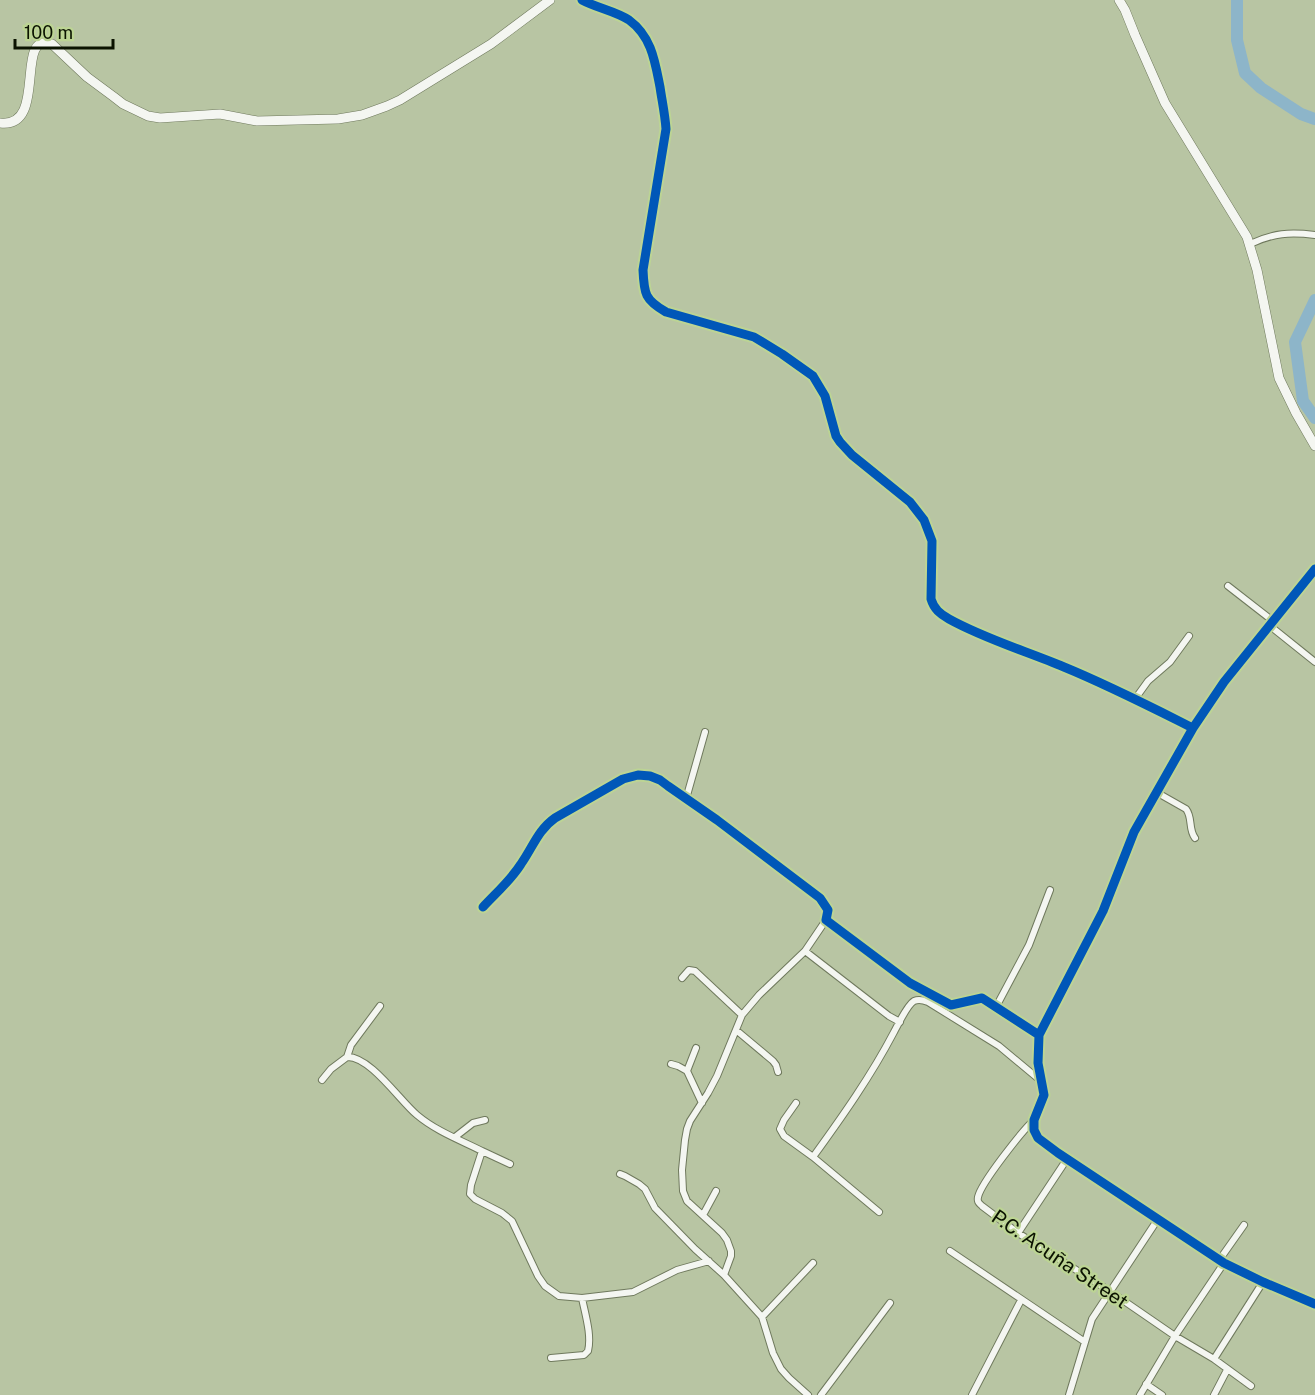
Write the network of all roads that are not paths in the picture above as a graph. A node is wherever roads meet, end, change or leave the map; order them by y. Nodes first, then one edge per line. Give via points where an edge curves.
1 (550, 0) edge
2 (582, 0) edge
3 (1119, 0) edge
4 (0, 123) edge
5 (1315, 235) edge
6 (1250, 244) junction
7 (1315, 447) edge
8 (1315, 569) edge
9 (1228, 586) dead end
10 (1271, 623) junction
11 (1189, 636) dead end
12 (1315, 663) edge
13 (1135, 699) junction
14 (1193, 728) junction
15 (705, 732) dead end
16 (1156, 792) junction
17 (686, 799) junction
18 (1196, 838) dead end
19 (1050, 890) dead end
20 (483, 907) dead end
21 (826, 920) junction
22 (805, 951) junction
23 (682, 978) dead end
24 (380, 1006) dead end
25 (996, 1007) junction
26 (742, 1015) junction
27 (900, 1022) junction
28 (736, 1030) junction
29 (1040, 1035) junction
30 (696, 1048) dead end
31 (347, 1057) junction
32 (671, 1064) dead end
33 (687, 1071) junction
34 (778, 1072) dead end
35 (322, 1080) dead end
36 (1041, 1081) junction
37 (702, 1103) junction
38 (796, 1103) dead end
39 (485, 1120) dead end
40 (1034, 1120) junction
41 (455, 1137) junction
42 (482, 1151) junction
43 (813, 1157) junction
44 (1067, 1159) junction
45 (510, 1164) dead end
46 (620, 1174) dead end
47 (716, 1191) dead end
48 (879, 1212) dead end
49 (703, 1215) junction
50 (1158, 1220) junction
51 (1244, 1225) dead end
52 (1018, 1233) junction
53 (950, 1251) dead end
54 (709, 1261) junction
55 (1222, 1261) junction
56 (813, 1263) dead end
57 (724, 1275) junction
58 (1263, 1282) junction
59 (1111, 1292) junction
60 (582, 1298) junction
61 (1021, 1300) junction
62 (890, 1303) dead end
63 (1315, 1304) edge
64 (762, 1317) junction
65 (1174, 1336) junction
66 (1085, 1342) junction
67 (551, 1358) dead end
68 (1214, 1359) junction
69 (1227, 1370) junction
70 (1146, 1384) junction
71 (1251, 1386) dead end
72 (808, 1395) edge
73 (820, 1395) edge
74 (972, 1395) edge
75 (1069, 1395) edge
76 (1140, 1395) edge
77 (1162, 1395) edge
78 (1214, 1395) edge

1 - 4 street via 491,44 400,100 352,117 257,121 220,114 148,116 123,104 52,44 42,42 32,57 27,101 21,116 8,124
2 - 13 street via 636,25 656,61 666,129 643,270 648,300 666,312 754,338 813,376 825,396 840,442 910,502 924,520 933,548 931,600 940,613
3 - 6 street via 1165,103
5 - 6 street via 1270,235
6 - 7 street via 1279,378
8 - 10 street
9 - 10 street
10 - 12 street
10 - 14 street
11 - 13 street
13 - 14 street
14 - 16 street
15 - 17 street
16 - 18 street via 1189,812 1191,832
16 - 29 street via 1134,832 1103,911
17 - 20 street via 660,780 638,775 607,787 546,824 521,865
17 - 21 street via 820,898 828,910
19 - 25 street via 1029,945
21 - 22 street
21 - 25 street via 910,983 948,1004 982,998
22 - 26 street
22 - 27 street
23 - 26 street via 689,970 695,971
24 - 31 street via 351,1045
25 - 29 street
26 - 28 street
27 - 36 street via 915,1000 928,1002 999,1046
27 - 43 street via 843,1118
28 - 34 street via 772,1061
28 - 37 street
29 - 36 street
30 - 33 street
31 - 35 street
31 - 41 street via 370,1068 416,1114
32 - 33 street
33 - 37 street
36 - 40 street via 1044,1095
37 - 49 street via 687,1129 682,1170 687,1201
38 - 43 street via 780,1129
39 - 41 street via 473,1123
40 - 44 street via 1038,1138
40 - 52 street, P.C. Acuña Street via 978,1197 982,1206
41 - 42 street
42 - 45 street
42 - 60 street via 470,1194 512,1221 545,1286 559,1296
43 - 48 street
44 - 50 street
44 - 52 street
46 - 54 street via 645,1189 655,1208
47 - 49 street
49 - 57 street via 722,1233 731,1251
50 - 55 street
50 - 59 street
51 - 55 street
52 - 59 street, P.C. Acuña Street
53 - 61 street
54 - 57 street
54 - 60 street via 677,1270 633,1292
55 - 58 street
55 - 65 street
56 - 64 street
57 - 64 street
58 - 63 street
58 - 68 street
59 - 65 street, P.C. Acuña Street
59 - 66 street via 1096,1312
60 - 67 street via 589,1349 584,1354
61 - 66 street
61 - 74 street
62 - 73 street
64 - 72 street via 781,1369
65 - 68 street, P.C. Acuña Street
65 - 70 street
66 - 75 street
68 - 69 street, P.C. Acuña Street
69 - 71 street, P.C. Acuña Street
69 - 78 street
70 - 76 street
70 - 77 street

